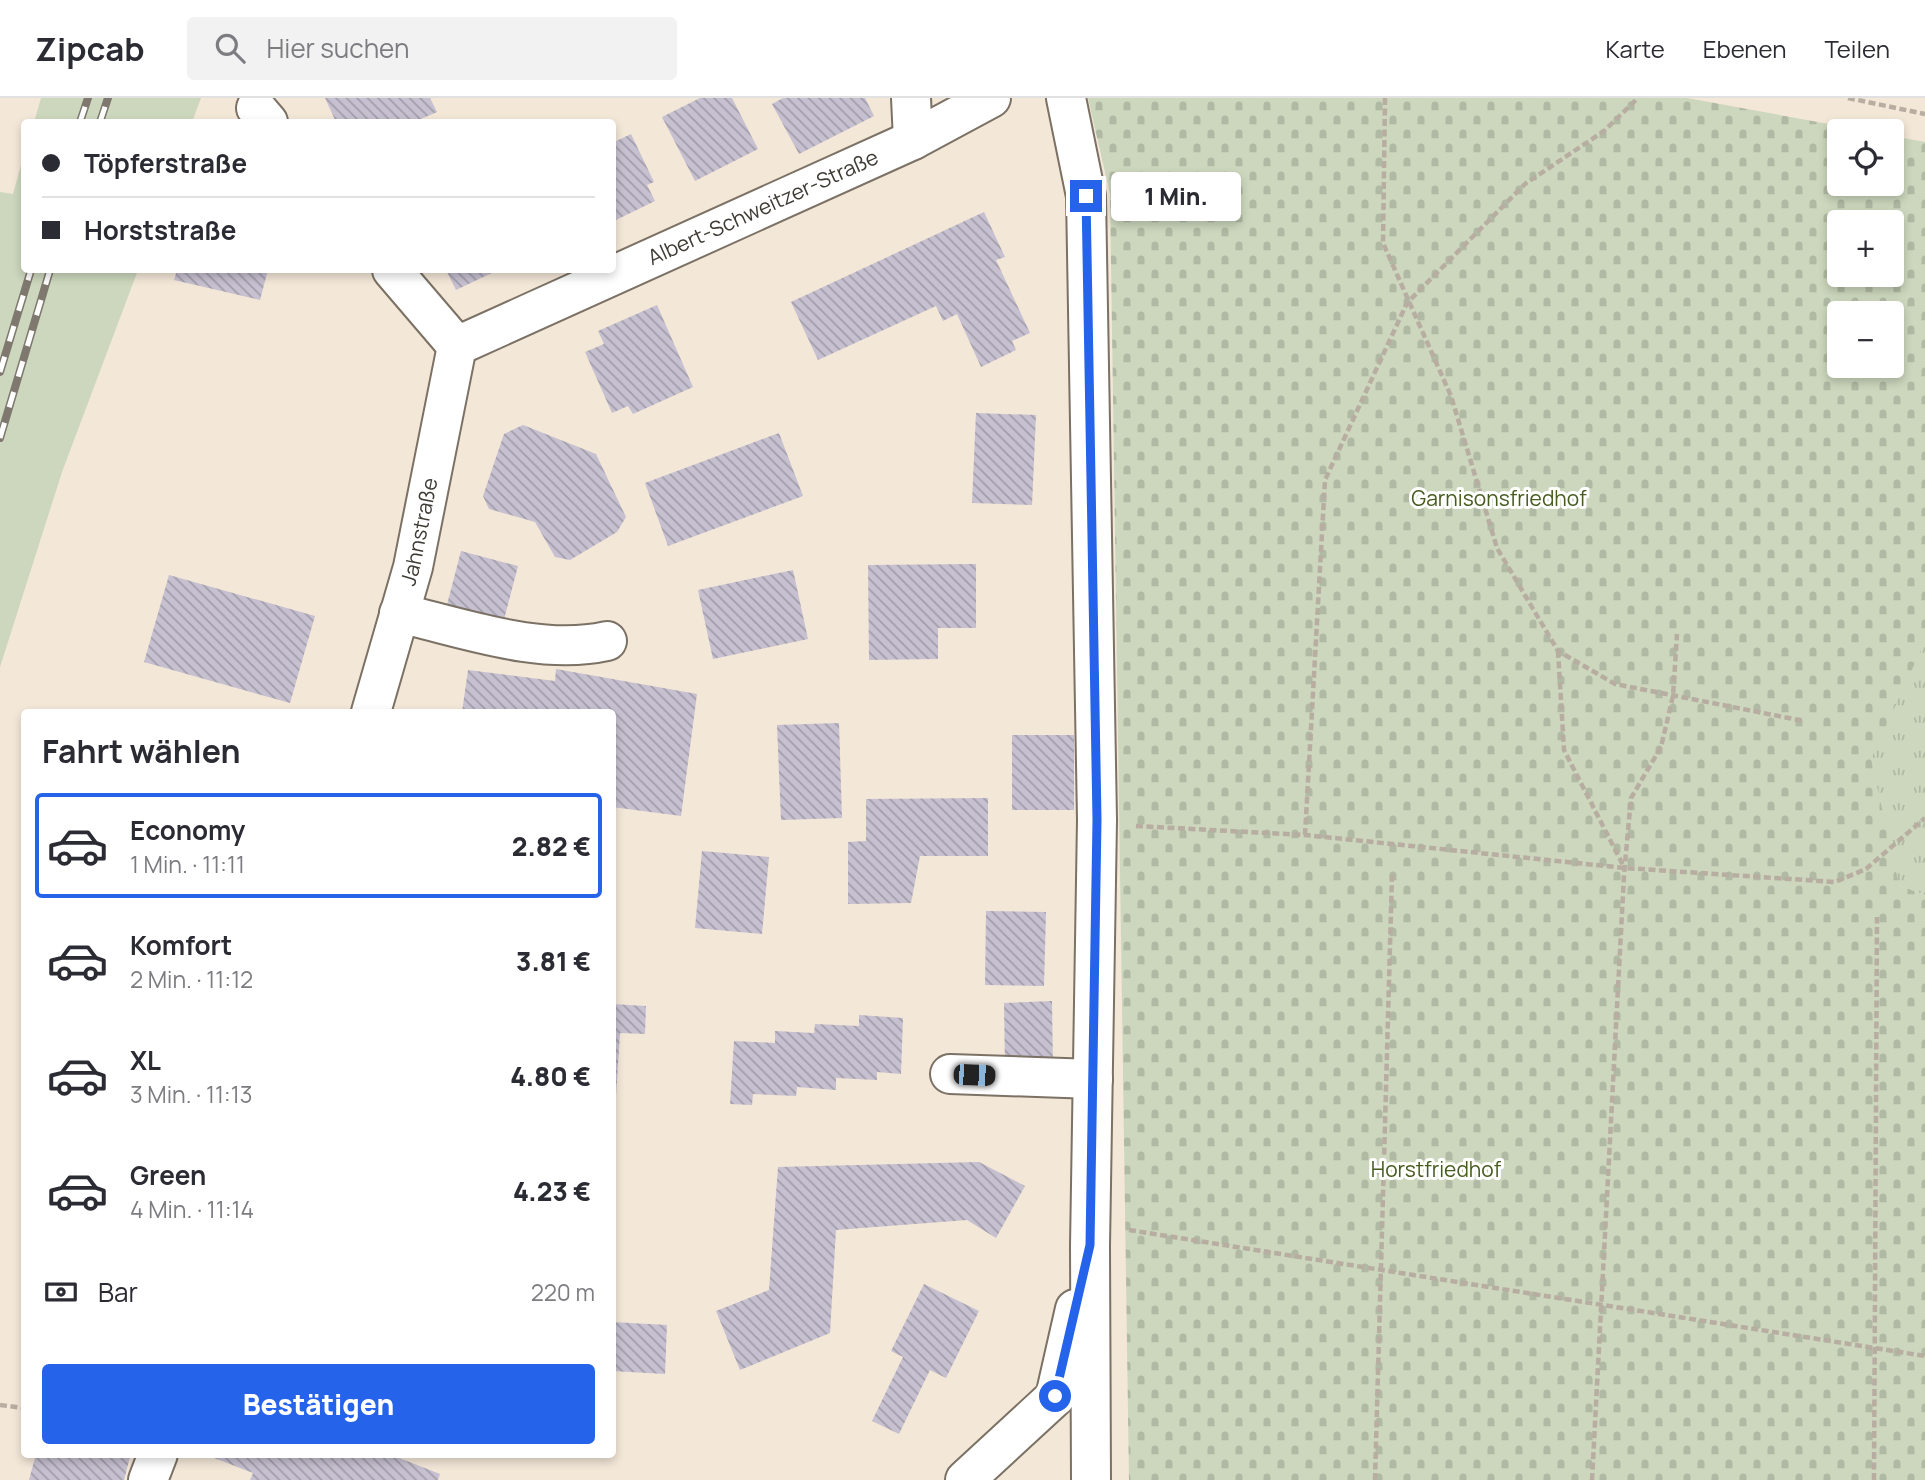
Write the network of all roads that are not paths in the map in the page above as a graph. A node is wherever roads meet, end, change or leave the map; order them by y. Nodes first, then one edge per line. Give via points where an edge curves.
1 (911, 98) edge
2 (991, 98) edge
3 (1066, 98) edge
4 (913, 140) junction
5 (395, 273) edge
6 (457, 346) junction
7 (399, 613) junction
8 (607, 641) dead end
9 (372, 709) edge
10 (950, 1074) dead end
11 (1093, 1079) junction
12 (1090, 1235) junction
13 (965, 1480) edge
14 (1091, 1480) edge

1 - 4 street
2 - 4 street, Albert-Schweitzer-Straße
3 - 11 street via 1086,196 1097,820
4 - 6 street, Albert-Schweitzer-Straße
5 - 6 street
6 - 7 street, Jahnstraße via 413,567
7 - 8 street via 526,640 583,646
7 - 9 street, Jahnstraße
10 - 11 street
11 - 12 street
12 - 13 street via 1055,1396
12 - 14 street

